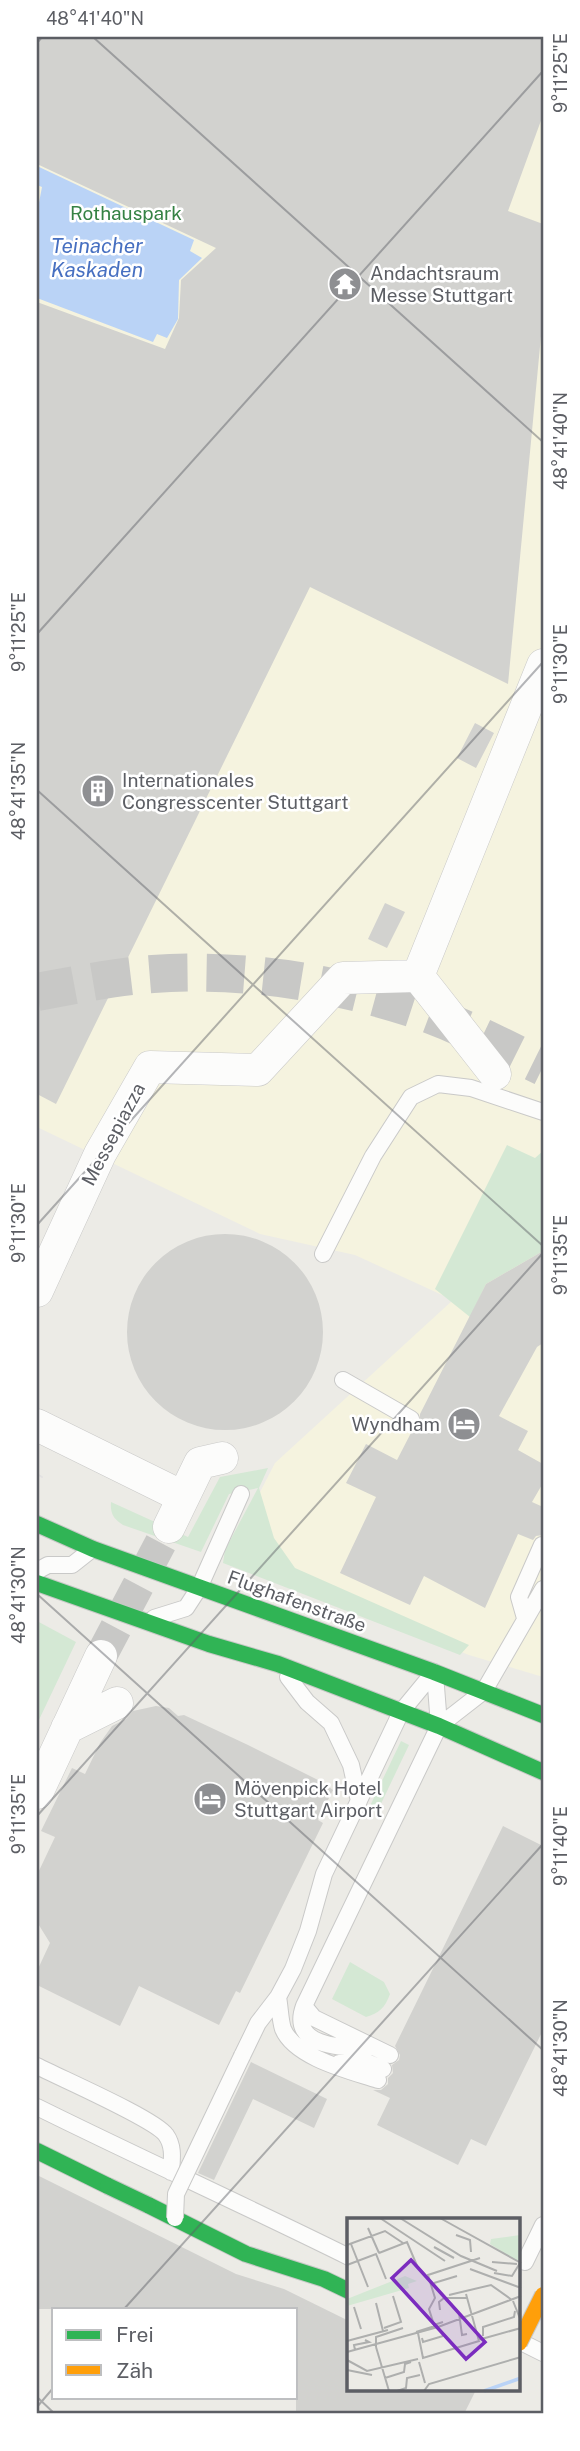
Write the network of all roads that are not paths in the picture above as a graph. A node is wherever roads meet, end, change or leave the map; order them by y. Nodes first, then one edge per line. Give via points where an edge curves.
1 (543, 665) edge
2 (418, 976) junction
3 (495, 1074) dead end
4 (543, 1112) edge
5 (323, 1254) dead end
6 (37, 1291) edge
7 (343, 1380) dead end
8 (411, 1419) dead end
9 (37, 1425) edge
10 (222, 1458) dead end
11 (241, 1494) dead end
12 (183, 1497) junction
13 (37, 1524) edge
14 (169, 1527) tunnel mouth
15 (542, 1545) edge
16 (93, 1549) junction
17 (38, 1582) edge
18 (199, 1588) junction
19 (543, 1589) edge
20 (525, 1618) junction
21 (145, 1622) junction
22 (101, 1656) tunnel mouth
23 (278, 1664) junction
24 (434, 1672) junction
25 (484, 1690) junction
26 (117, 1703) dead end
27 (401, 1712) junction
28 (543, 1715) edge
29 (439, 1726) junction
30 (67, 1728) junction
31 (543, 1772) edge
32 (37, 1793) edge
33 (359, 1801) junction
34 (278, 1997) junction
35 (37, 2066) edge
36 (37, 2107) edge
37 (37, 2151) edge
38 (171, 2172) junction
39 (175, 2218) junction
40 (543, 2225) edge
41 (347, 2256) edge
42 (525, 2262) dead end
43 (347, 2290) edge
44 (543, 2295) edge
45 (520, 2340) edge
46 (520, 2342) edge
47 (543, 2353) edge

1 - 2 street
2 - 3 street
2 - 6 street, Messepiazza via 343,978 258,1070 150,1067 100,1154
4 - 5 lane via 471,1088 438,1084 411,1097 373,1156
7 - 8 lane
9 - 12 street
10 - 12 street via 200,1463
11 - 18 lane
12 - 14 street
13 - 16 main road, Flughafenstraße
15 - 20 lane via 519,1597
16 - 17 lane via 72,1564 48,1564
16 - 18 main road, Flughafenstraße
17 - 21 main road
18 - 21 lane via 186,1608
18 - 24 main road, Flughafenstraße
19 - 20 lane
20 - 25 lane
21 - 23 main road
22 - 30 street
23 - 27 main road
23 - 33 lane via 307,1702 331,1723 351,1765
24 - 25 main road, Flughafenstraße
24 - 27 lane
24 - 29 lane
25 - 28 main road, Flughafenstraße
25 - 29 lane
26 - 30 street
27 - 29 main road
27 - 33 lane
29 - 31 main road
29 - 34 lane via 304,2006 314,2018 374,2048 384,2068 329,2064 299,2048 284,2030
30 - 32 street
33 - 34 lane via 324,1874 305,1939
34 - 39 lane, bridge via 258,2023 176,2194
35 - 38 lane via 166,2134 173,2152
36 - 38 lane
37 - 39 main road, bridge
38 - 41 lane
39 - 43 main road via 246,2254
40 - 42 lane
44 - 45 main road, bridge
46 - 47 lane

